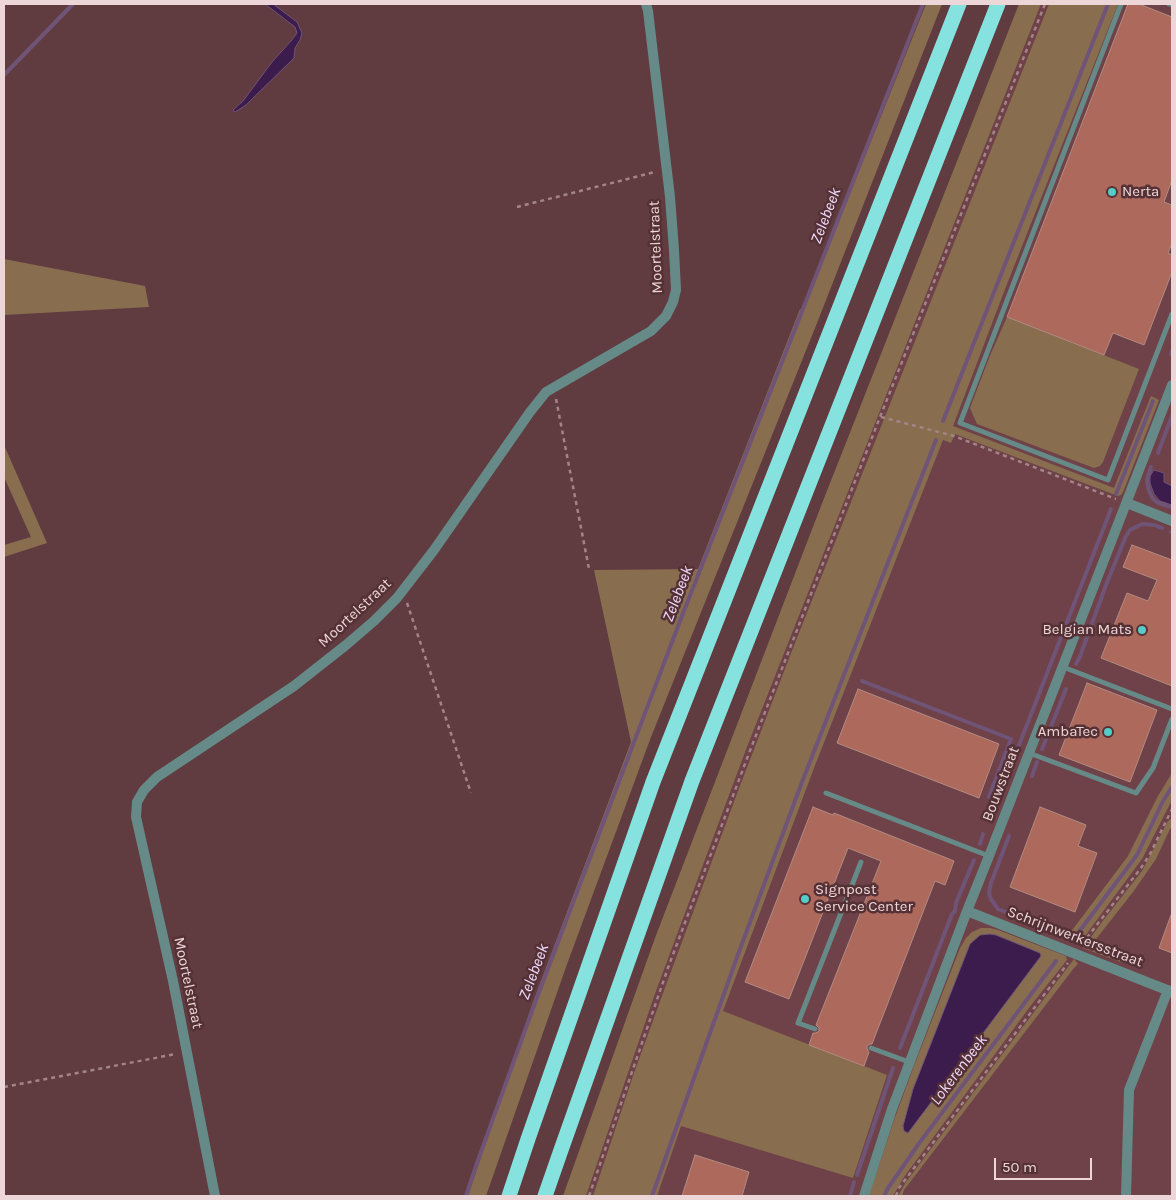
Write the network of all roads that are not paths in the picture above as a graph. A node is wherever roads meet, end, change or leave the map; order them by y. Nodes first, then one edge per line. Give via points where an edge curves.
1 (646, 4) edge
2 (959, 4) edge
3 (998, 4) edge
4 (1121, 4) edge
5 (1172, 314) edge
6 (1172, 385) edge
7 (1126, 503) junction
8 (1172, 521) edge
9 (1063, 667) junction
10 (1172, 709) edge
11 (1172, 719) edge
12 (1029, 753) junction
13 (826, 794) dead end
14 (989, 856) junction
15 (861, 862) dead end
16 (967, 911) junction
17 (1170, 991) edge
18 (815, 1029) dead end
19 (871, 1048) dead end
20 (909, 1062) junction
21 (215, 1196) edge
22 (510, 1196) edge
23 (545, 1196) edge
24 (864, 1196) edge
25 (1126, 1196) edge

1 - 21 street, Moortelstraat via 670,197 676,290 666,316 651,331 546,392 434,550 380,615 294,686 157,777 137,802 136,817 173,981
2 - 22 highway via 654,782
3 - 23 highway via 692,781
4 - 5 lane via 960,423 1108,480
6 - 7 street, Bouwstraat
7 - 8 street
7 - 9 street, Bouwstraat
9 - 10 lane
9 - 12 street, Bouwstraat
11 - 12 lane via 1153,768 1136,792
12 - 14 street, Bouwstraat
13 - 14 lane
14 - 16 street, Bouwstraat
15 - 18 lane via 798,1023
16 - 17 street, Schrijnwerkersstraat
16 - 20 street, Bouwstraat
17 - 25 street via 1129,1090
19 - 20 lane
20 - 24 street, Bouwstraat

